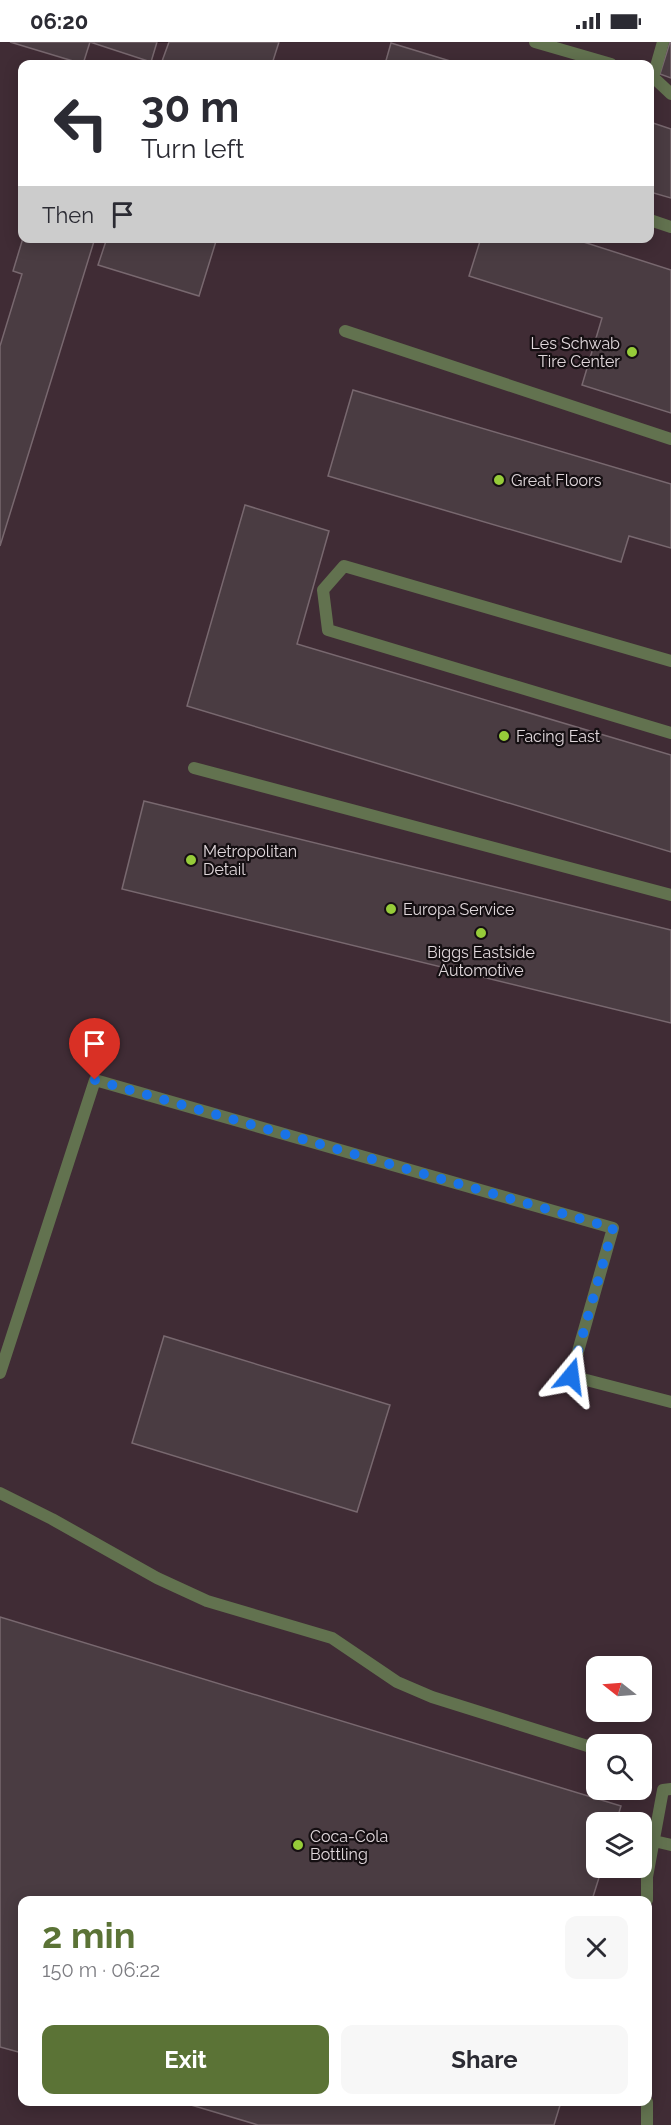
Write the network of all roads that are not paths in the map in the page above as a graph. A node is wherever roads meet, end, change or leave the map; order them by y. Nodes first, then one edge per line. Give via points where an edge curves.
1 (535, 42) edge
2 (663, 42) edge
3 (597, 60) edge
4 (654, 68) edge
5 (654, 79) edge
6 (671, 94) edge
7 (654, 221) edge
8 (671, 226) edge
9 (345, 331) dead end
10 (671, 439) edge
11 (671, 661) edge
12 (671, 733) edge
13 (194, 768) dead end
14 (671, 895) edge
15 (0, 1373) edge
16 (671, 1402) edge
17 (0, 1493) edge
18 (586, 1746) edge
19 (671, 1790) edge
20 (654, 1841) junction
21 (671, 1845) edge
22 (647, 1896) edge
23 (647, 2106) edge
24 (647, 2125) edge

1 - 3 lane
2 - 4 lane
5 - 6 lane
7 - 8 lane
9 - 10 lane
11 - 12 lane via 344,566 323,590 328,630
13 - 14 lane
15 - 16 lane via 95,1080 613,1228 571,1376
17 - 18 lane via 207,1601 332,1638 397,1682 432,1697
19 - 20 lane via 663,1790
20 - 21 lane
20 - 22 lane
23 - 24 lane

